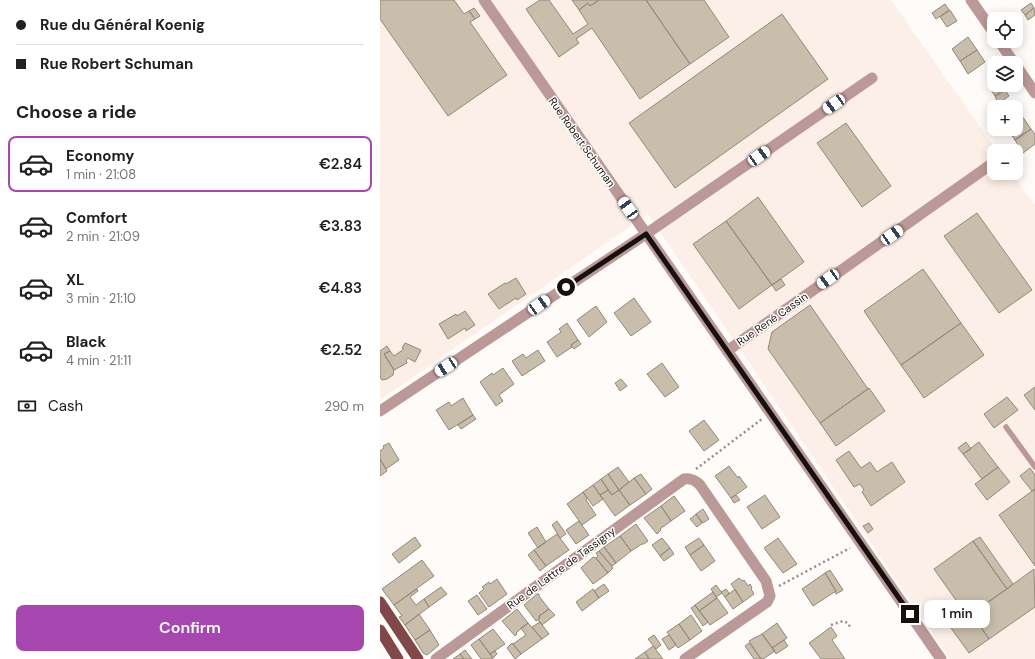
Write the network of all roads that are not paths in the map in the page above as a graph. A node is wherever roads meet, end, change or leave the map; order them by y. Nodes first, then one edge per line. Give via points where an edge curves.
1 (484, 0) edge
2 (971, 0) edge
3 (987, 23) edge
4 (1023, 76) edge
5 (872, 78) dead end
6 (1035, 93) edge
7 (987, 167) edge
8 (646, 234) junction
9 (727, 351) junction
10 (380, 411) edge
11 (1006, 427) dead end
12 (1035, 467) edge
13 (380, 602) edge
14 (380, 630) edge
15 (398, 659) edge
16 (418, 659) edge
17 (436, 659) edge
18 (684, 659) edge
19 (941, 659) edge

1 - 8 street, Rue Robert Schuman
2 - 3 street
4 - 6 street
5 - 8 street
7 - 9 street, Rue René Cassin
8 - 9 street, Rue Robert Schuman
8 - 10 street
9 - 19 street, Rue Robert Schuman
11 - 12 lane
13 - 16 main road
14 - 15 main road
17 - 18 street, Rue de Lattre de Tassigny via 688,479 700,485 766,582 770,593 766,602

